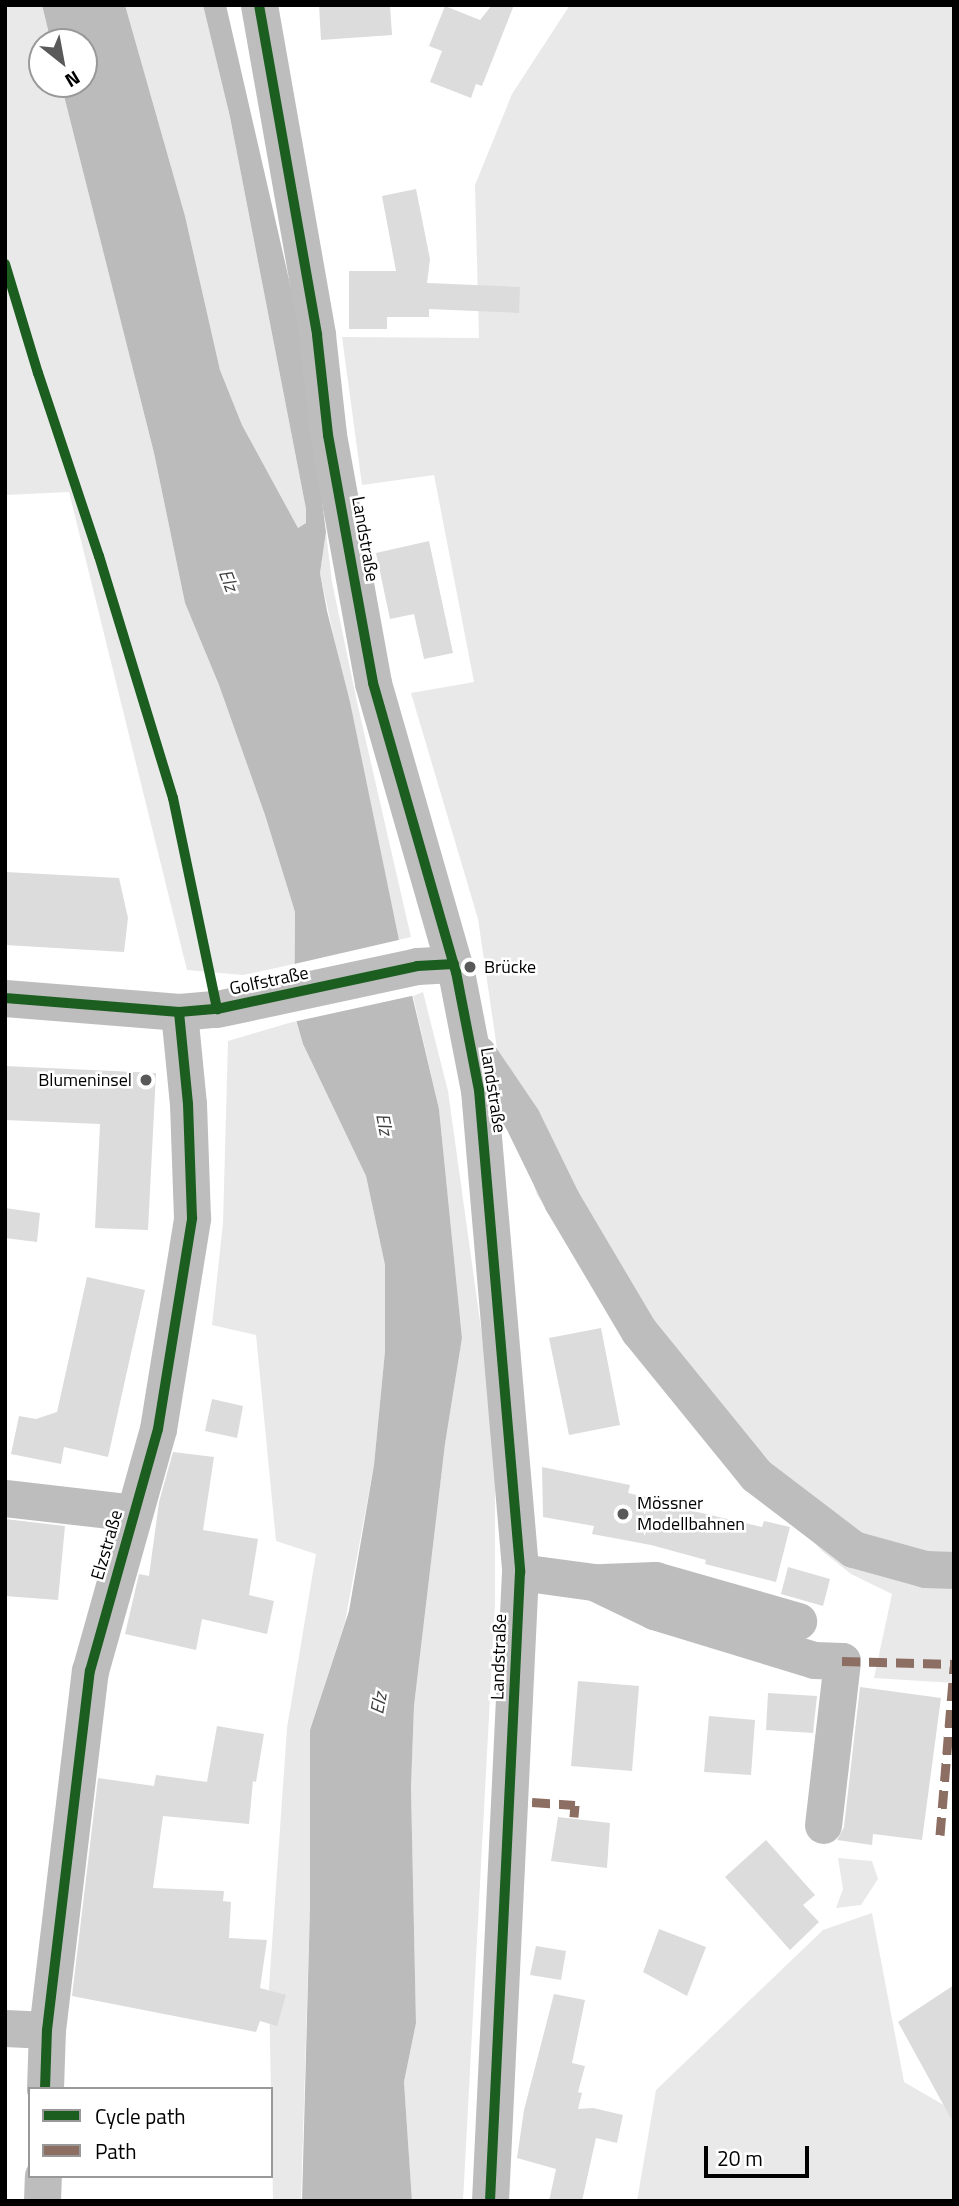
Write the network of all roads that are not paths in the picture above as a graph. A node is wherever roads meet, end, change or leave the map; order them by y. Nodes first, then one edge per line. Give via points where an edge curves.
1 (259, 5) edge
2 (454, 964) junction
3 (5, 998) edge
4 (179, 1012) junction
5 (467, 1038) junction
6 (5, 1498) edge
7 (134, 1513) junction
8 (954, 1570) edge
9 (520, 1572) junction
10 (594, 1582) junction
11 (797, 1622) dead end
12 (823, 1825) dead end
13 (5, 2028) edge
14 (47, 2030) junction
15 (45, 2087) edge
16 (43, 2178) edge
17 (42, 2201) edge
18 (490, 2201) edge

1 - 2 street, Landstraße via 373,683
2 - 4 street, Golfstraße via 417,966 249,1004
2 - 5 street, Landstraße
3 - 4 street, Golfstraße
4 - 7 street, Elzstraße via 192,1218 158,1430
5 - 8 street, Landstraße via 522,1119 562,1201 639,1331 756,1475 853,1549 925,1569
5 - 9 street, Landstraße via 479,1090
6 - 7 street
7 - 14 street, Elzstraße via 90,1671
9 - 10 street
9 - 18 street, Landstraße
10 - 11 street via 655,1580
10 - 12 street via 654,1611 814,1660 842,1661
13 - 14 street
14 - 15 street, Elzstraße
16 - 17 street

